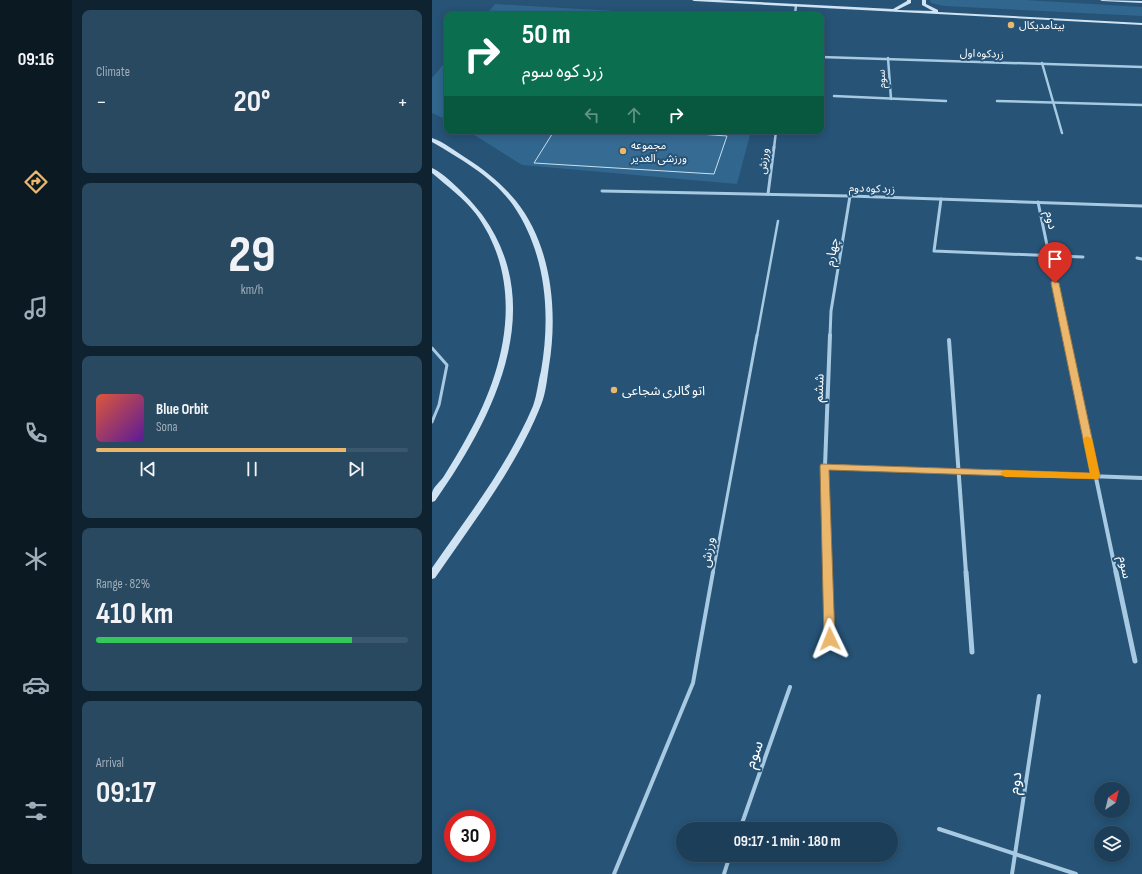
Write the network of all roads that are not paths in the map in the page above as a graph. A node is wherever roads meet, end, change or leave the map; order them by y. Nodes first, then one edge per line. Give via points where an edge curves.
1 (694, 0) edge
2 (909, 0) edge
3 (924, 0) edge
4 (1102, 0) edge
5 (1142, 2) edge
6 (796, 5) junction
7 (844, 8) junction
8 (795, 12) edge
9 (993, 17) junction
10 (1142, 24) edge
11 (824, 57) edge
12 (888, 58) junction
13 (1042, 63) junction
14 (1142, 66) edge
15 (834, 96) dead end
16 (891, 99) junction
17 (946, 101) dead end
18 (997, 101) dead end
19 (1054, 102) junction
20 (1142, 105) edge
21 (1062, 133) dead end
22 (776, 134) edge
23 (432, 140) edge
24 (432, 170) edge
25 (602, 191) dead end
26 (768, 194) junction
27 (850, 196) junction
28 (940, 199) junction
29 (1038, 202) junction
30 (1142, 206) edge
31 (778, 221) dead end
32 (1049, 256) junction
33 (1083, 257) dead end
34 (1137, 258) dead end
35 (1142, 259) edge
36 (831, 311) joint
37 (949, 340) dead end
38 (432, 348) edge
39 (432, 422) edge
40 (825, 466) junction
41 (960, 471) junction
42 (1095, 476) junction
43 (1142, 478) edge
44 (432, 499) edge
45 (432, 574) edge
46 (830, 639) dead end
47 (972, 652) dead end
48 (1135, 661) dead end
49 (790, 687) dead end
50 (1039, 696) dead end
51 (742, 822) edge
52 (939, 828) dead end
53 (1015, 854) junction
54 (728, 862) edge
55 (614, 874) edge
56 (724, 874) edge
57 (1012, 874) edge
58 (1076, 874) edge

1 - 6 main road
2 - 7 main road via 904,6 895,9
3 - 9 main road via 924,6 941,13
4 - 5 main road
6 - 7 main road
6 - 8 street
7 - 9 main road
9 - 10 main road
11 - 12 street, زردکوه اول
12 - 13 street, زردکوه اول
12 - 16 street, سوم
13 - 14 street, زردکوه اول
13 - 19 street
15 - 16 street
16 - 17 street
18 - 19 street
19 - 20 street
19 - 21 street
22 - 26 street, ورزش
23 - 45 main road via 458,155 498,185 524,217 540,253 550,306 549,353 538,404 514,451 481,505
24 - 44 main road via 467,200 488,228 504,267 510,307 506,348 494,389 474,432
25 - 26 street, زرد کوه دوم
26 - 27 street, زرد کوه دوم
27 - 28 street, زرد کوه دوم
27 - 36 street, چهارم
28 - 29 street, زرد کوه دوم
28 - 32 street via 934,251
29 - 30 street, زرد کوه دوم
29 - 32 street, دوم
31 - 55 lane, ورزش via 693,682
32 - 33 street
32 - 42 street, دوم
34 - 35 street
36 - 40 street, ششم
37 - 41 street
38 - 39 lane via 447,365 439,405
40 - 41 street
40 - 46 street, ششم
41 - 42 street
41 - 47 street
42 - 43 street
42 - 48 street, سوم
49 - 51 lane, سوم
50 - 53 lane, دوم
52 - 53 lane
53 - 57 lane, دوم
53 - 58 lane
54 - 56 lane

